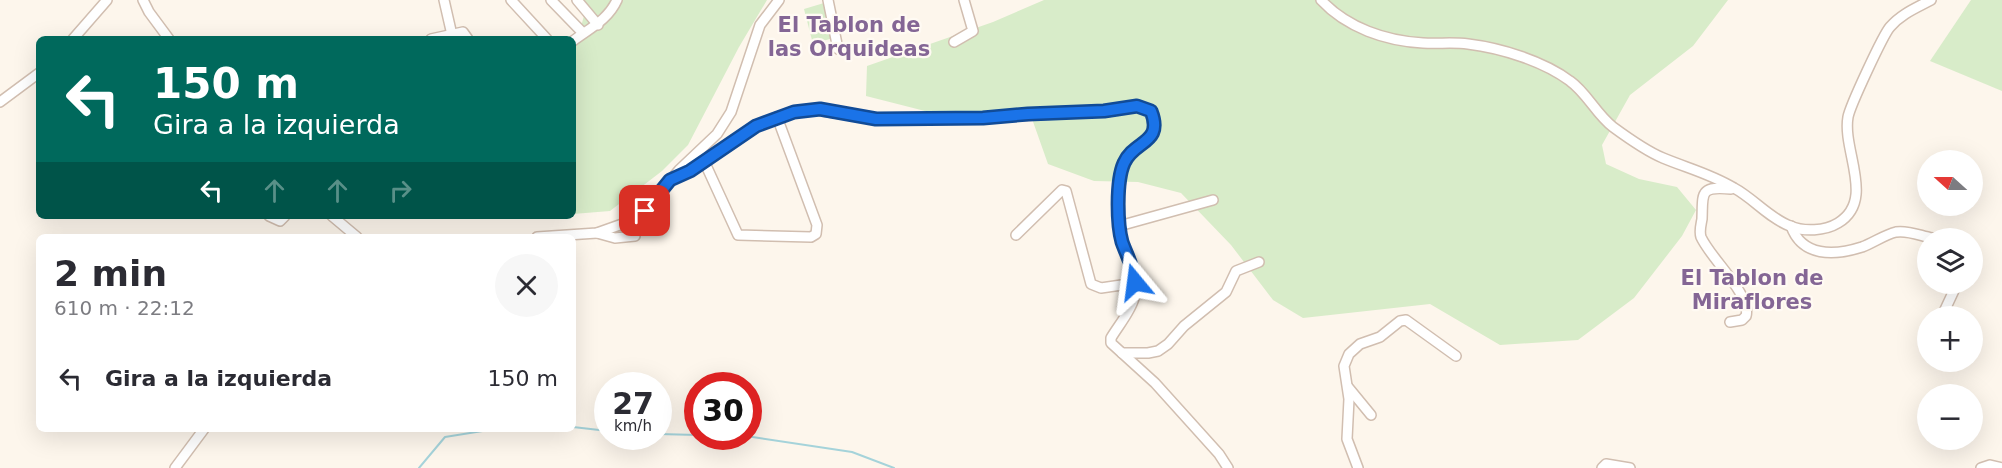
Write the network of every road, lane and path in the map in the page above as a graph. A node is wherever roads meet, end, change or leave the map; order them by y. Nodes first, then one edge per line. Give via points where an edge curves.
1 (107, 0) edge
2 (144, 0) edge
3 (444, 0) edge
4 (511, 0) edge
5 (550, 0) edge
6 (577, 0) edge
7 (617, 0) edge
8 (779, 0) edge
9 (828, 0) edge
10 (964, 0) edge
11 (1321, 0) edge
12 (1931, 0) edge
13 (598, 25) junction
14 (583, 33) junction
15 (452, 35) junction
16 (76, 36) edge
17 (167, 36) edge
18 (447, 36) edge
19 (467, 36) edge
20 (544, 36) edge
21 (576, 39) edge
22 (954, 42) dead end
23 (838, 49) dead end
24 (36, 75) edge
25 (0, 102) edge
26 (777, 117) junction
27 (704, 161) junction
28 (670, 180) junction
29 (1737, 189) junction
30 (1213, 200) dead end
31 (336, 219) edge
32 (1119, 225) junction
33 (1791, 226) junction
34 (597, 233) junction
35 (353, 234) edge
36 (576, 234) edge
37 (1917, 234) edge
38 (1016, 235) dead end
39 (635, 236) dead end
40 (1259, 262) dead end
41 (1135, 282) junction
42 (1730, 322) dead end
43 (1122, 353) junction
44 (1456, 356) dead end
45 (1348, 387) junction
46 (1371, 415) dead end
47 (202, 432) edge
48 (175, 468) edge
49 (1228, 468) edge
50 (1358, 468) edge
51 (1602, 468) edge
52 (1630, 468) edge
53 (1981, 468) edge
54 (2002, 468) edge

1 - 16 street
2 - 17 street
3 - 15 street
4 - 20 street
5 - 14 street
6 - 13 street
7 - 13 street
8 - 28 street via 760,25 731,112 717,134
9 - 23 street
10 - 22 street via 973,31
11 - 29 street via 1349,22 1389,38 1469,44 1538,64 1571,82 1612,126 1660,157 1705,172
12 - 33 street via 1905,13 1888,29 1852,104 1847,135 1857,194 1851,213 1823,229
13 - 14 street
14 - 21 street
15 - 18 street
15 - 19 street
24 - 25 street
26 - 27 street via 747,131
26 - 27 street via 817,225 812,237 738,235
26 - 32 street via 809,109 888,119 983,118 1145,108 1151,111 1155,129 1124,163
27 - 28 street
28 - 34 street via 645,211
29 - 33 street
29 - 42 street via 1708,190 1701,198 1700,209 1701,236 1746,302 1746,316
30 - 32 street
31 - 35 street
32 - 41 street
33 - 37 street via 1796,239 1807,249 1823,252 1861,247 1897,232
34 - 36 street
34 - 39 street via 615,238
38 - 41 street via 1062,190 1066,191 1091,284 1101,288
40 - 43 street via 1236,271 1226,292 1158,351
41 - 43 street via 1134,300 1111,338
43 - 49 street via 1155,383
44 - 45 street via 1413,324 1400,321 1350,354 1344,366
45 - 46 street
45 - 50 street via 1347,439
47 - 48 street
51 - 52 street via 1606,464
53 - 54 street

